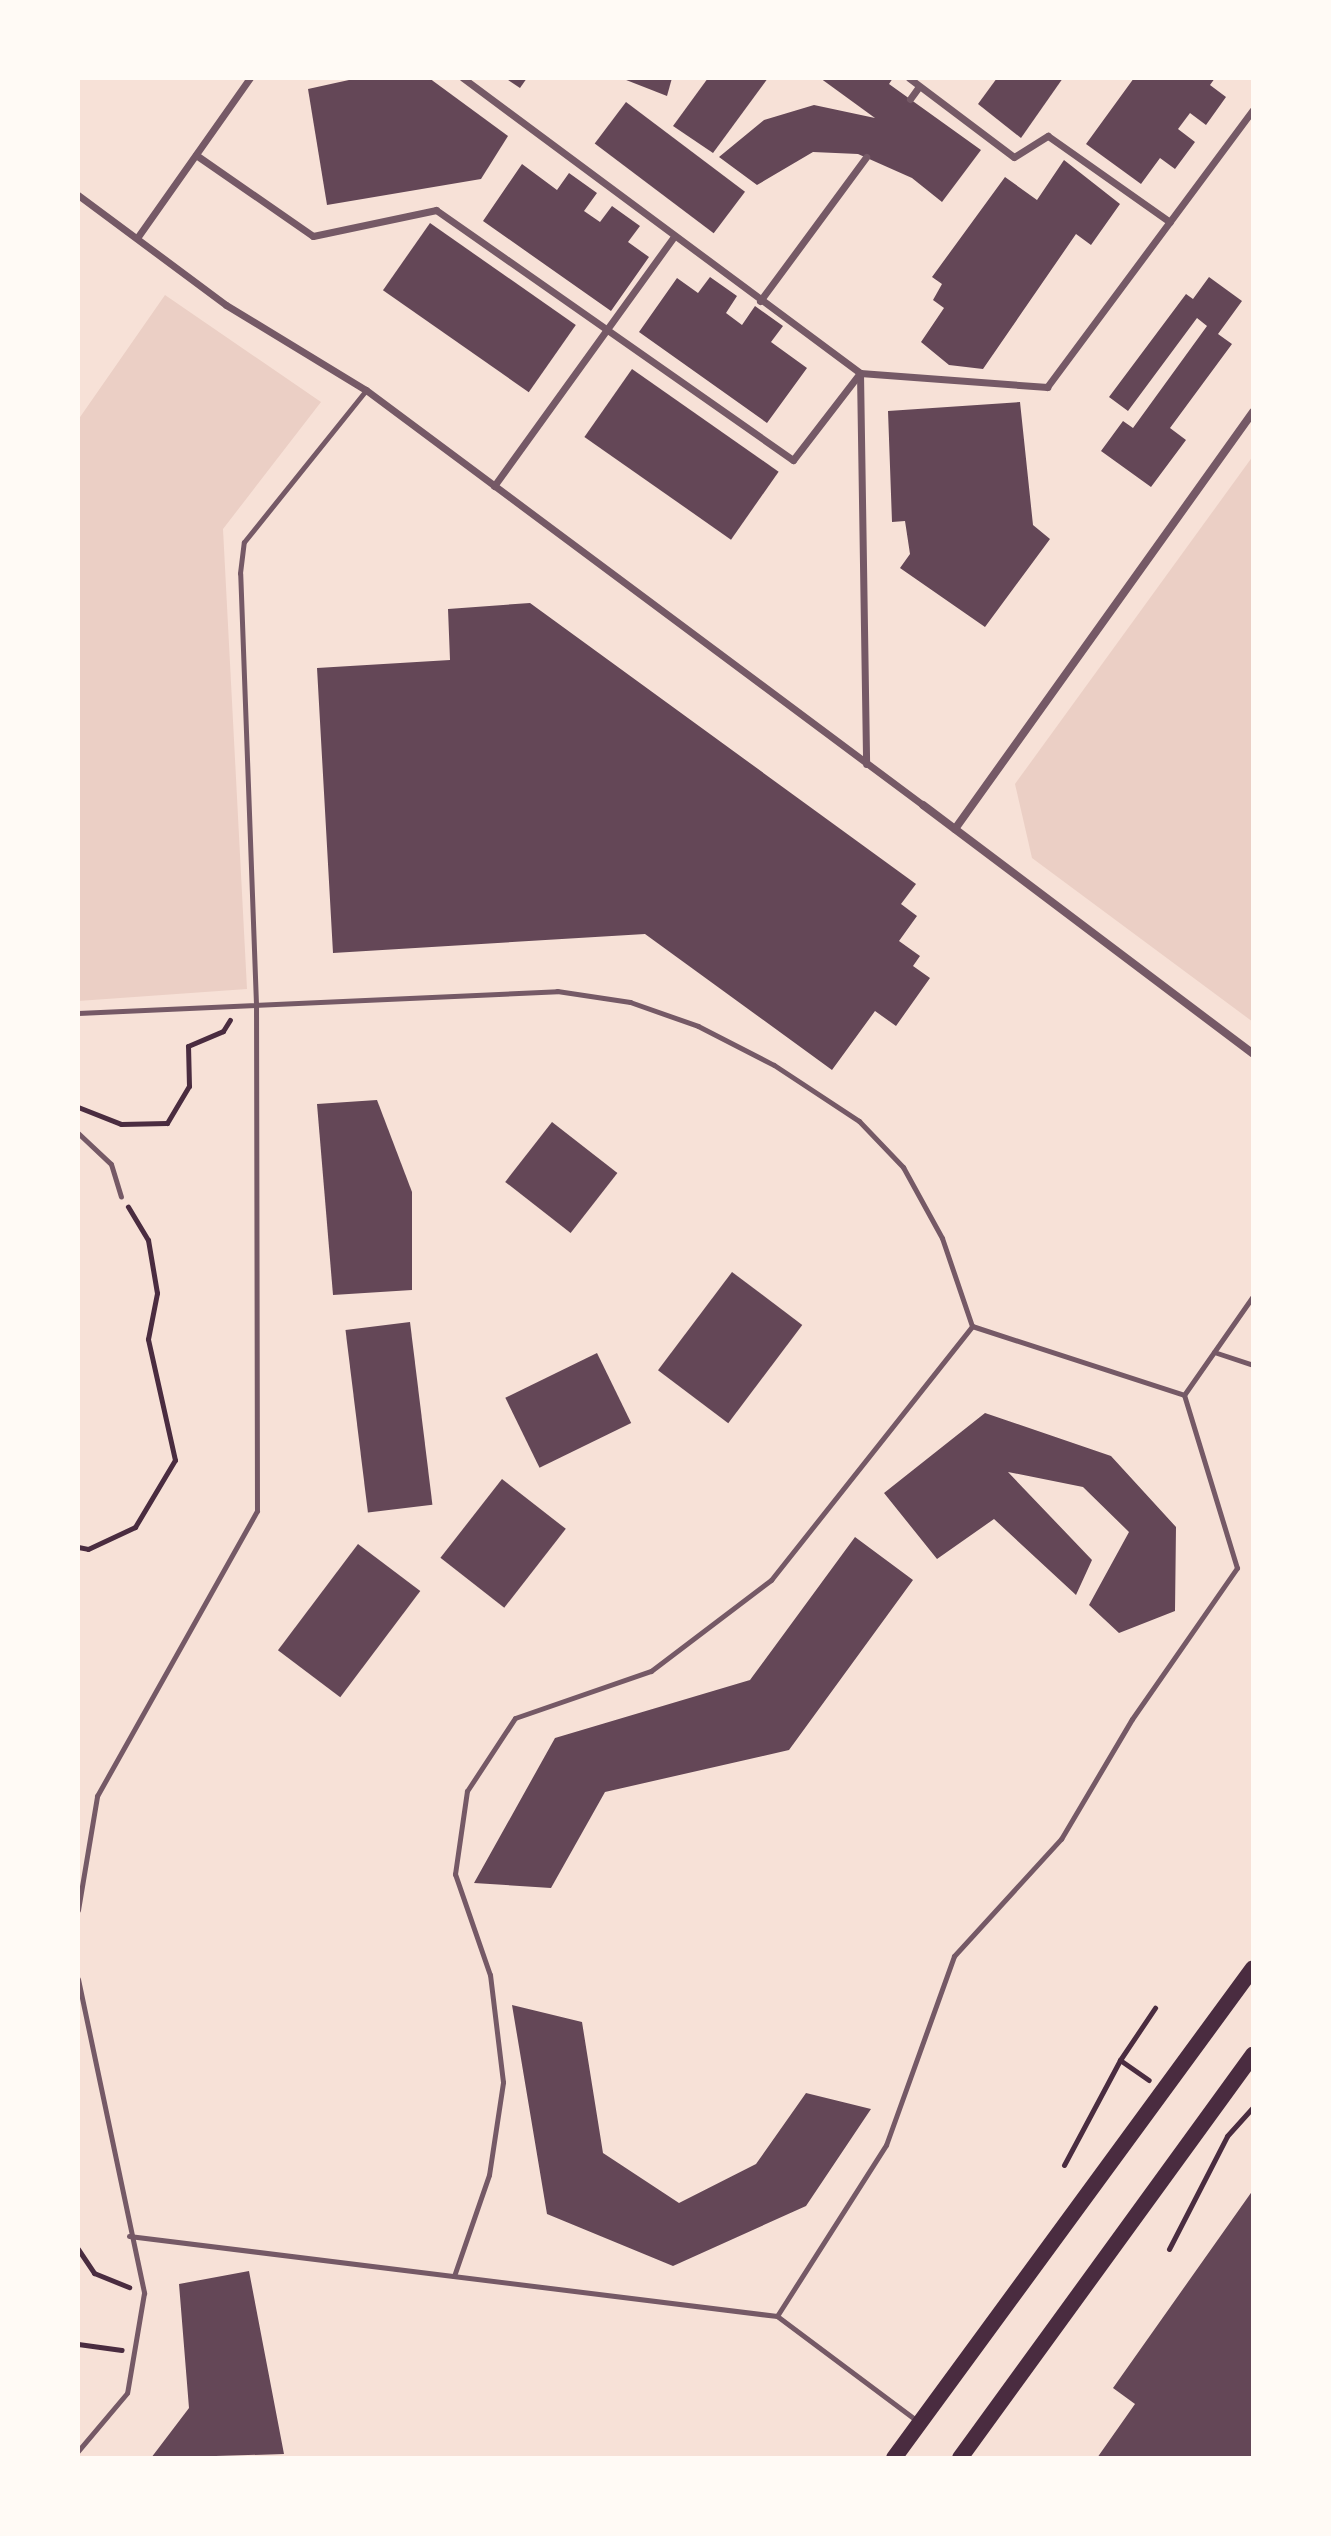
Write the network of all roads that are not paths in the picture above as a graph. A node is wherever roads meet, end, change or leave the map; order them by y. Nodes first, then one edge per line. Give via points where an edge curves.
1 (250, 78) edge
2 (463, 78) edge
3 (909, 78) edge
4 (918, 88) junction
5 (910, 99) dead end
6 (1253, 110) edge
7 (196, 155) junction
8 (866, 157) dead end
9 (78, 195) edge
10 (1170, 222) junction
11 (674, 236) junction
12 (137, 238) junction
13 (760, 301) junction
14 (609, 329) junction
15 (860, 373) junction
16 (366, 390) junction
17 (1253, 412) edge
18 (494, 486) junction
19 (866, 764) junction
20 (923, 805) joint
21 (955, 829) junction
22 (256, 1004) junction
23 (78, 1013) edge
24 (1253, 1054) edge
25 (78, 1133) edge
26 (121, 1196) road end
27 (1253, 1296) edge
28 (972, 1326) junction
29 (1214, 1352) junction
30 (1253, 1365) edge
31 (1184, 1395) junction
32 (78, 1910) edge
33 (1253, 1968) edge
34 (78, 1979) edge
35 (1253, 2054) edge
36 (129, 2236) junction
37 (454, 2276) junction
38 (777, 2316) junction
39 (920, 2423) junction
40 (78, 2451) edge
41 (894, 2458) edge
42 (960, 2458) edge

1 - 7 street
2 - 11 street
3 - 4 street
4 - 5 street
4 - 10 street via 1014,157 1048,136
6 - 10 street
7 - 12 street
7 - 14 street via 313,236 436,210
8 - 13 street
9 - 12 street
10 - 15 street via 1047,387
11 - 13 street
11 - 14 street
12 - 16 street via 226,305
13 - 15 street
14 - 15 street via 793,460
14 - 18 street
15 - 19 street
16 - 18 street
16 - 22 lane via 244,542 240,573
17 - 21 street
18 - 19 street
19 - 20 street
20 - 21 street
21 - 24 street
22 - 23 lane
22 - 28 lane via 557,991 630,1002 698,1026 774,1065 859,1121 903,1167 942,1238
22 - 32 lane via 257,1511 97,1796
25 - 26 lane via 111,1164
27 - 29 lane
28 - 31 lane
28 - 37 lane via 771,1580 651,1671 515,1718 467,1791 455,1874 490,1975 503,2082 489,2175
29 - 30 lane
29 - 31 lane
31 - 38 lane via 1237,1568 1132,1719 1061,1839 954,1956 886,2145
33 - 39 main road
34 - 36 lane
35 - 42 main road
36 - 37 lane
36 - 40 lane via 144,2293 127,2393
37 - 38 lane
38 - 39 lane
39 - 41 main road

